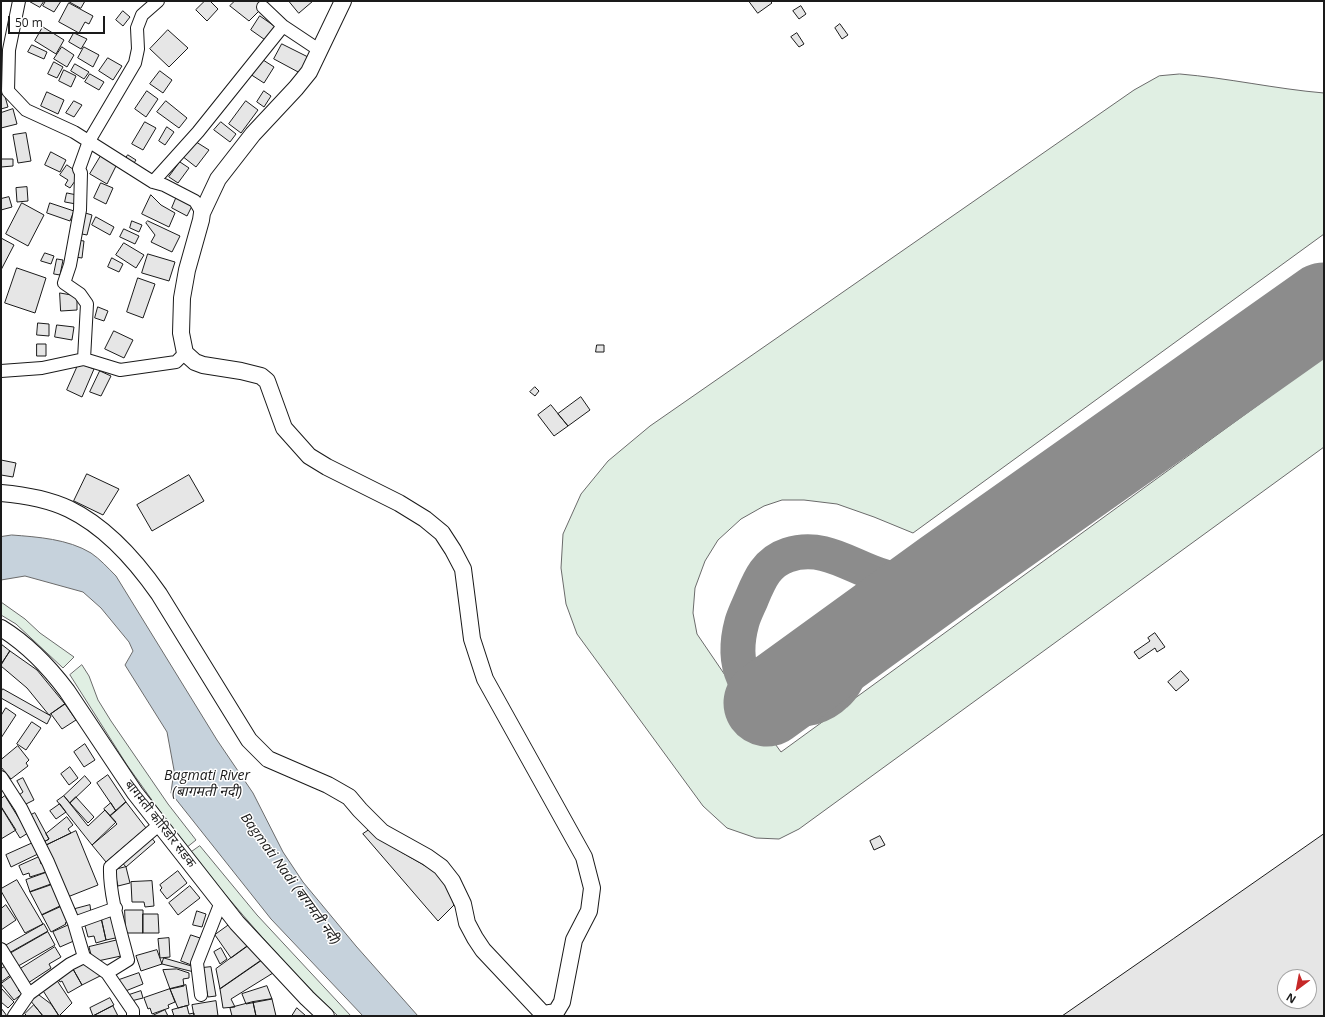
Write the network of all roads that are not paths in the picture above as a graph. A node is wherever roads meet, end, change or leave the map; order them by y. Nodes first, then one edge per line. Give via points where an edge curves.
1 (19, 1) edge
2 (158, 1) edge
3 (343, 1) edge
4 (263, 7) dead end
5 (283, 26) junction
6 (320, 50) junction
7 (90, 141) junction
8 (153, 182) junction
9 (202, 213) junction
10 (185, 353) junction
11 (84, 359) junction
12 (1, 371) edge
13 (1, 493) edge
14 (1, 628) edge
15 (1, 777) edge
16 (160, 824) junction
17 (221, 902) junction
18 (116, 908) junction
19 (74, 923) junction
20 (1, 949) edge
21 (84, 957) junction
22 (107, 973) junction
23 (29, 994) junction
24 (201, 995) dead end
25 (545, 1015) edge
26 (14, 1016) edge
27 (133, 1016) edge
28 (326, 1016) edge

1 - 7 street via 9,50 8,91 26,110
2 - 7 street via 142,15 137,28 138,49 135,63
3 - 6 main road
4 - 5 street
5 - 6 street
5 - 8 street via 198,132
6 - 9 main road via 296,88 253,134 218,179
7 - 8 street
7 - 11 street via 79,169 80,210 70,265 64,283 80,294 87,304
8 - 9 street via 195,201
9 - 10 main road via 182,298 181,334
10 - 11 street via 176,362 120,370
10 - 25 main road via 195,362 261,376 267,381 284,428 309,456 425,519 442,533 453,550 463,569 472,639 485,679 584,857 592,888 589,911 574,940 562,1002 556,1012
11 - 12 street via 42,368
13 - 25 main road via 42,500 68,509 98,528 124,551 147,576 159,594 249,740 268,759 349,797 382,832 441,867 452,881 463,904 467,923 479,944
14 - 16 main road, बागमती कोरिडोर सडक via 32,652 68,690 115,764
15 - 19 street via 21,808
16 - 17 main road, बागमती कोरिडोर सडक
16 - 18 street via 110,866
17 - 24 street via 197,963
17 - 28 main road, बागमती कोरिडोर सडक via 276,966
18 - 19 street
18 - 22 street via 128,960
19 - 21 street
20 - 23 street
21 - 22 street
21 - 23 street via 70,964
22 - 27 street via 133,1012
23 - 26 street

